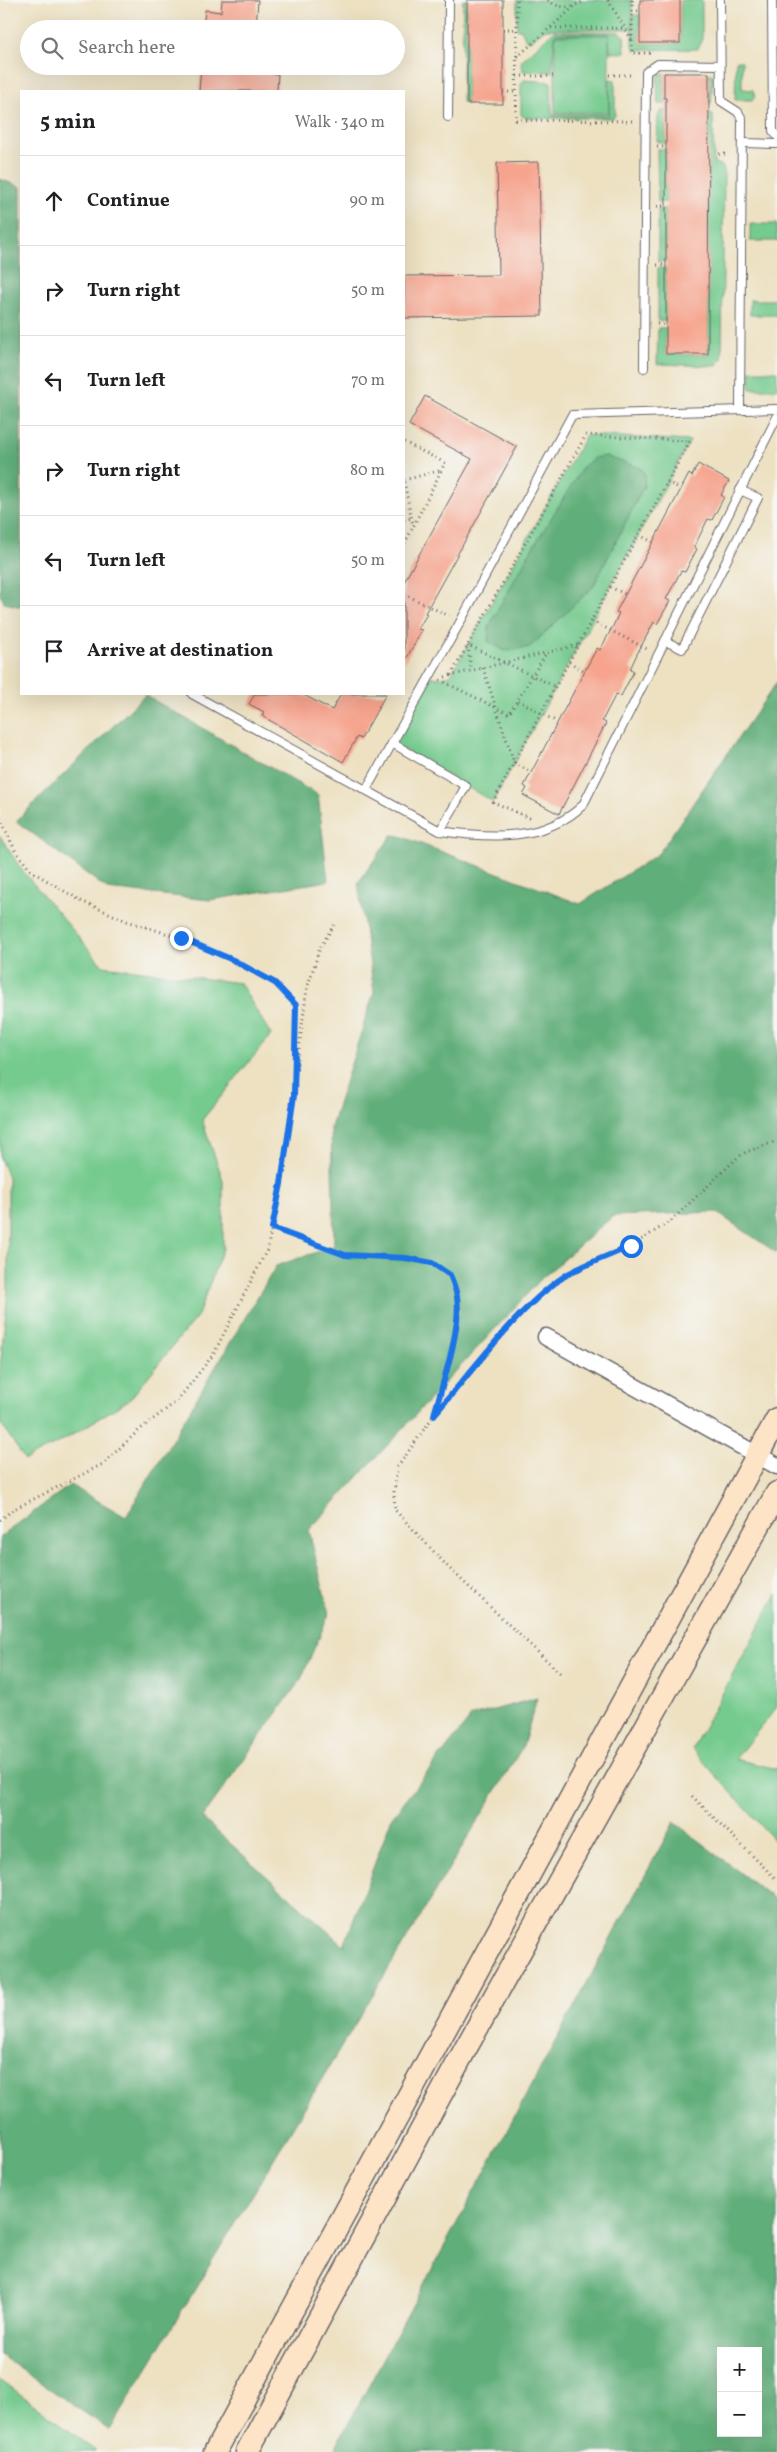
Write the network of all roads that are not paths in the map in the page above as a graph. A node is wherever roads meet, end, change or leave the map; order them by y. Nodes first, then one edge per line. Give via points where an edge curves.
1 (449, 0) edge
2 (720, 0) edge
3 (772, 0) edge
4 (720, 65) junction
5 (448, 117) dead end
6 (777, 136) edge
7 (743, 143) junction
8 (777, 144) edge
9 (644, 368) dead end
10 (740, 409) junction
11 (777, 409) edge
12 (777, 417) edge
13 (740, 490) junction
14 (665, 641) junction
15 (194, 695) edge
16 (392, 744) junction
17 (366, 790) junction
18 (440, 831) junction
19 (546, 1337) dead end
20 (777, 1419) edge
21 (757, 1455) junction
22 (777, 1466) edge
23 (777, 1493) edge
24 (215, 2452) edge
25 (247, 2452) edge

1 - 5 lane
2 - 4 lane
3 - 6 lane via 773,131
4 - 7 lane via 721,102 738,112 742,119
4 - 9 lane via 658,64 651,67 645,76
7 - 8 lane
7 - 10 lane
10 - 11 lane
10 - 16 lane via 572,415
12 - 13 lane
13 - 14 lane
13 - 14 lane via 758,498 682,649
14 - 18 lane via 583,805 571,816 516,836
15 - 17 lane
16 - 17 lane
16 - 18 lane via 466,786
17 - 18 lane
19 - 21 street
20 - 21 main road
21 - 22 street
21 - 24 main road
23 - 25 main road via 467,2046

